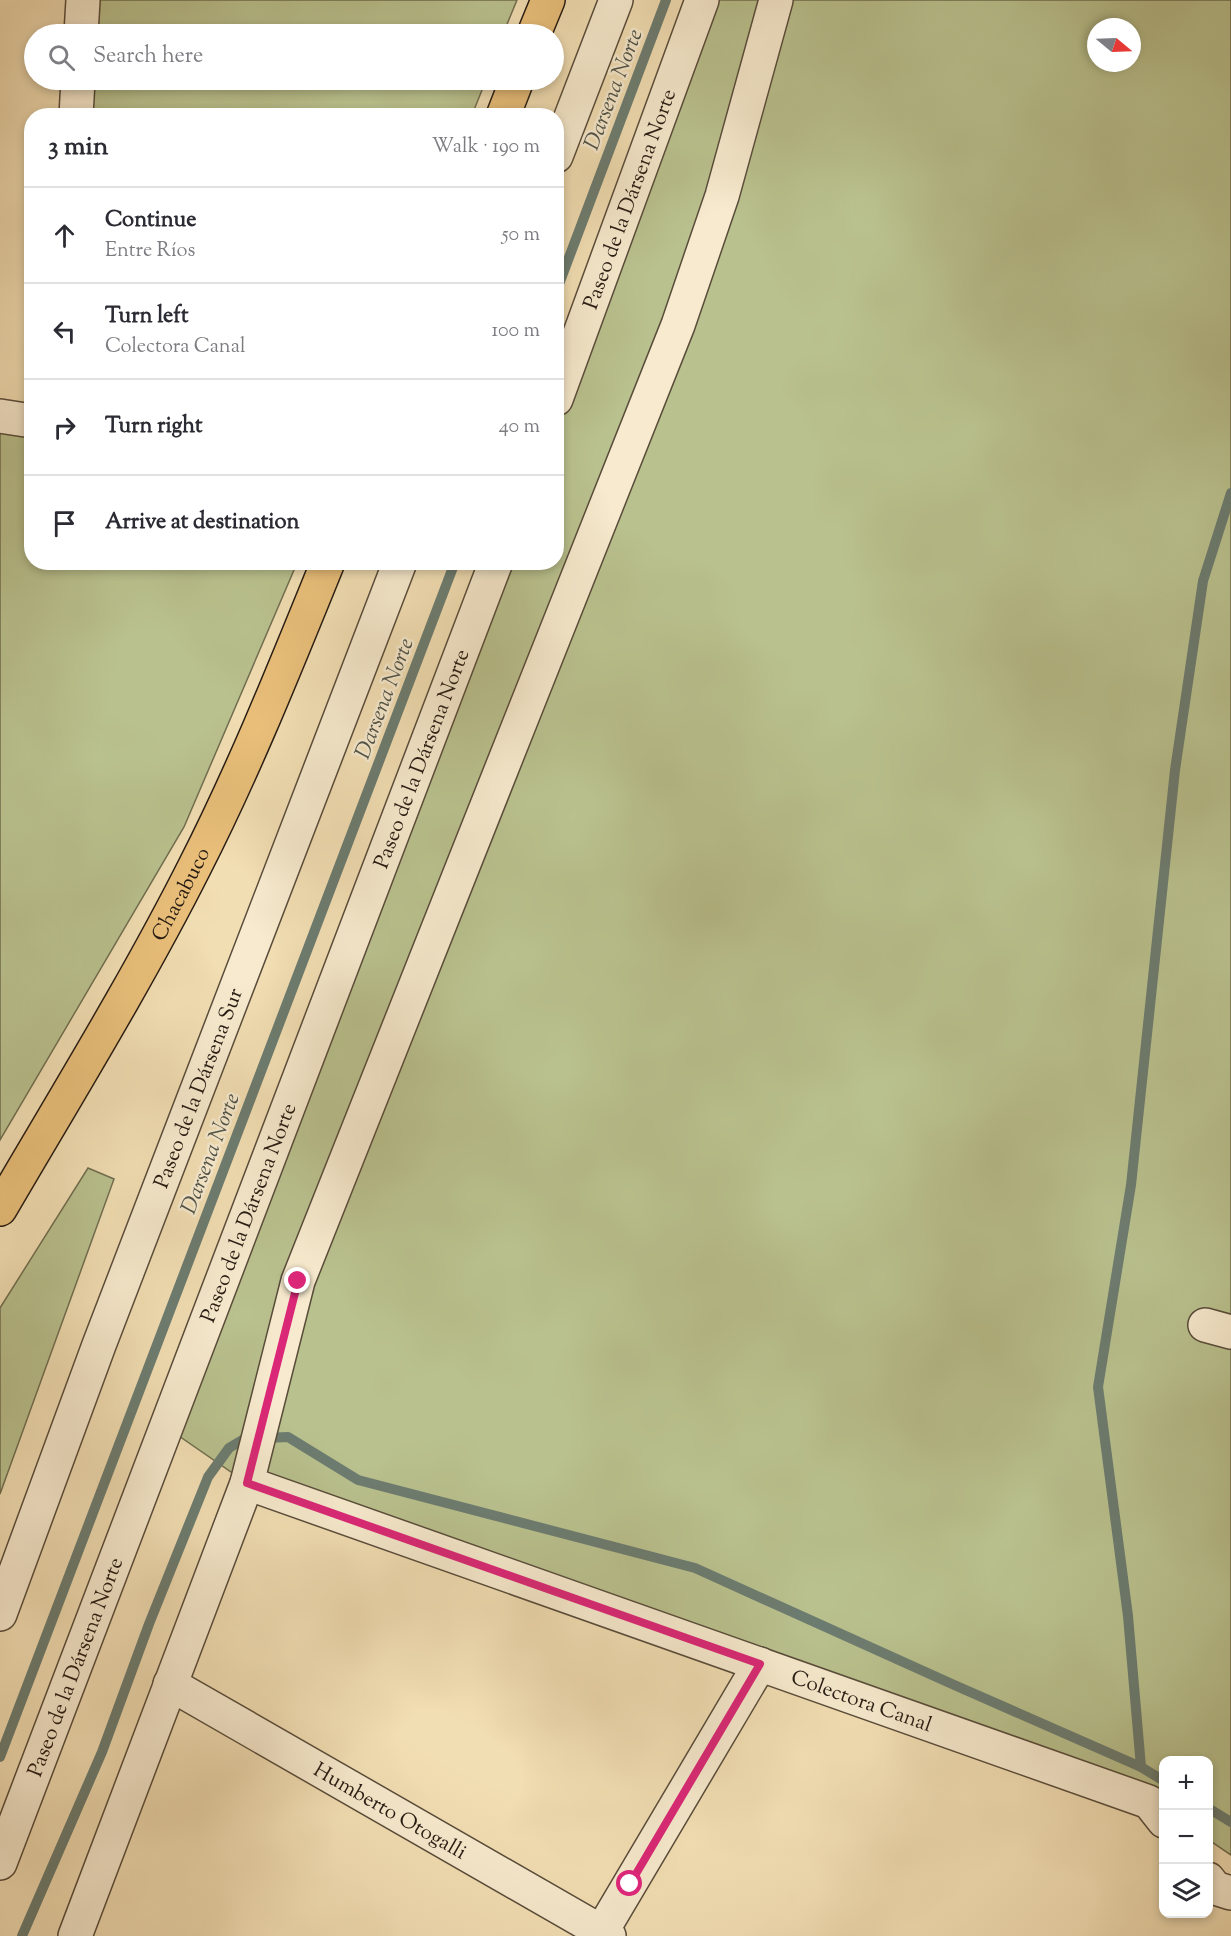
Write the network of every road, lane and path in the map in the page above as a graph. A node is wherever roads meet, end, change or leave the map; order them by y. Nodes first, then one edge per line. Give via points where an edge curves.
1 (83, 0) edge
2 (548, 0) edge
3 (616, 0) edge
4 (702, 0) edge
5 (776, 0) edge
6 (82, 24) edge
7 (538, 24) edge
8 (77, 90) edge
9 (513, 90) edge
10 (76, 108) edge
11 (506, 108) edge
12 (564, 135) edge
13 (564, 377) edge
14 (0, 416) edge
15 (24, 420) edge
16 (325, 570) edge
17 (397, 570) edge
18 (493, 570) edge
19 (0, 1209) edge
20 (247, 1483) junction
21 (0, 1614) edge
22 (760, 1664) junction
23 (170, 1684) junction
24 (1159, 1815) edge
25 (0, 1863) edge
26 (1213, 1885) edge
27 (1231, 1893) edge
28 (603, 1935) edge
29 (75, 1936) edge

1 - 6 street
2 - 7 main road
3 - 12 street
4 - 13 street, Paseo de la Dársena Norte
5 - 20 street via 722,196 678,325 298,1281
8 - 10 street
9 - 11 main road
14 - 15 street
16 - 19 main road, Chacabuco via 264,717 196,865
17 - 21 street, Paseo de la Dársena Sur
18 - 25 street, Paseo de la Dársena Norte
20 - 22 street, Colectora Canal
20 - 23 street
22 - 24 street, Colectora Canal via 1149,1803
22 - 28 street
23 - 28 street, Humberto Otogalli
23 - 29 street
26 - 27 street

